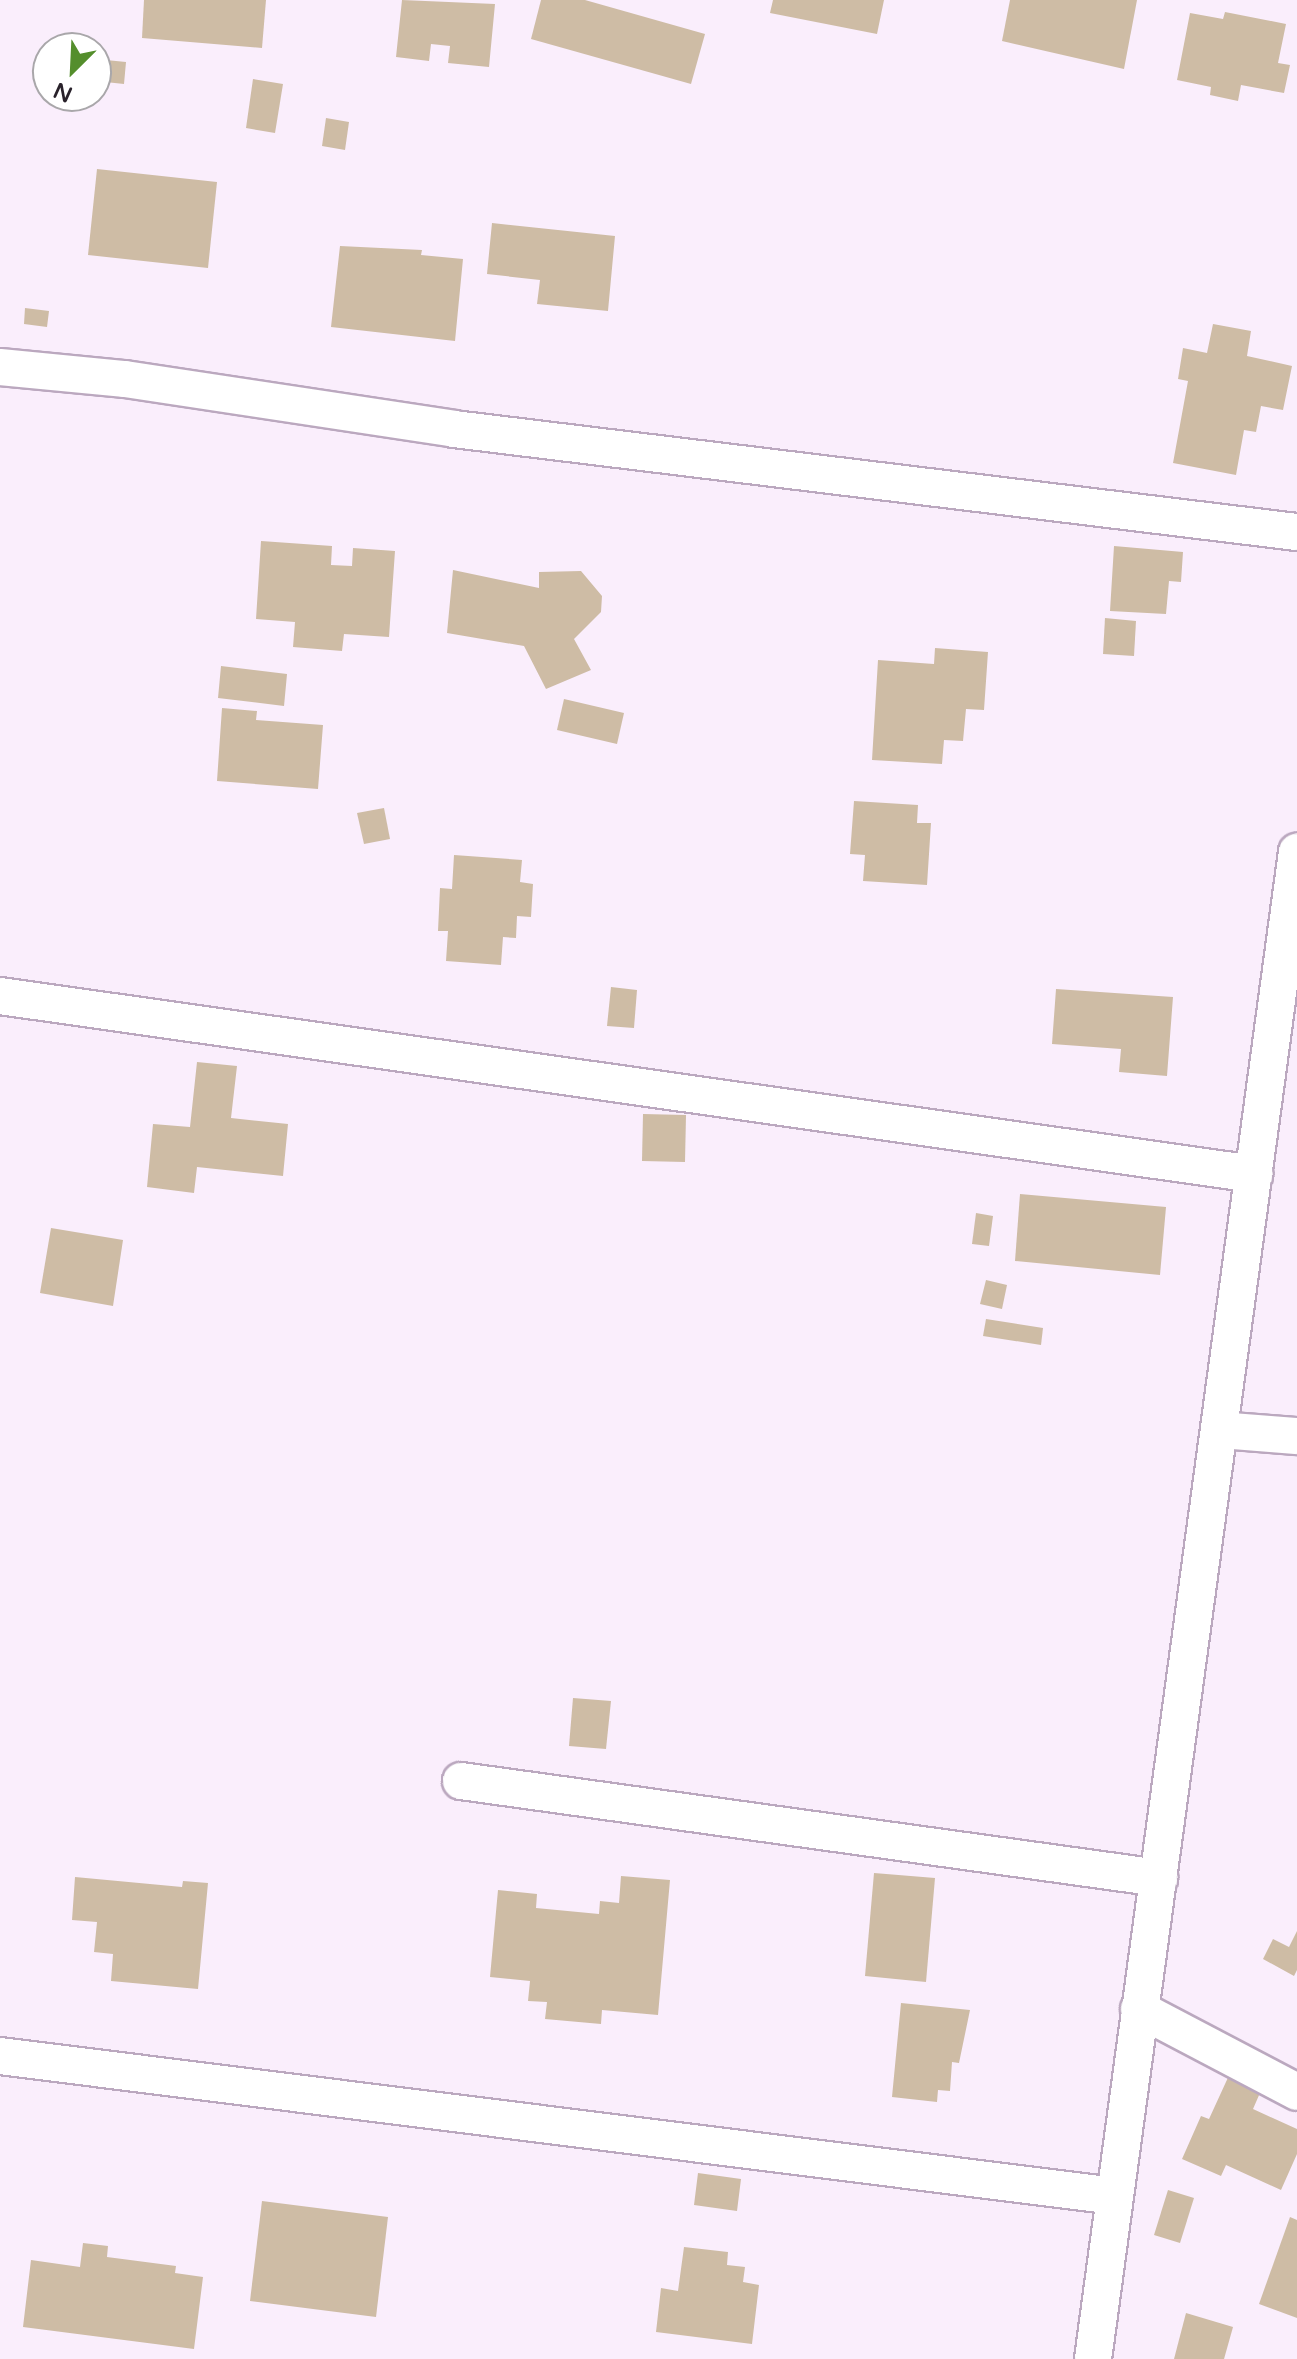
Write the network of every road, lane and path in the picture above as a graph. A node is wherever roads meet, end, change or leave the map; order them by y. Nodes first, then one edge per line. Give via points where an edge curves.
1 (0, 367) edge
2 (1297, 532) edge
3 (1297, 852) edge
4 (0, 996) edge
5 (1254, 1174) junction
6 (1220, 1430) junction
7 (1297, 1436) edge
8 (461, 1781) dead end
9 (1159, 1878) junction
10 (1139, 2009) junction
11 (0, 2056) edge
12 (1297, 2092) edge
13 (1114, 2196) junction
14 (1093, 2359) edge

1 - 2 street via 125,379 454,429
3 - 5 street
4 - 5 street
5 - 6 street
6 - 7 street
6 - 9 street
8 - 9 street
9 - 10 street
10 - 12 street
10 - 13 street
11 - 13 street
13 - 14 street

